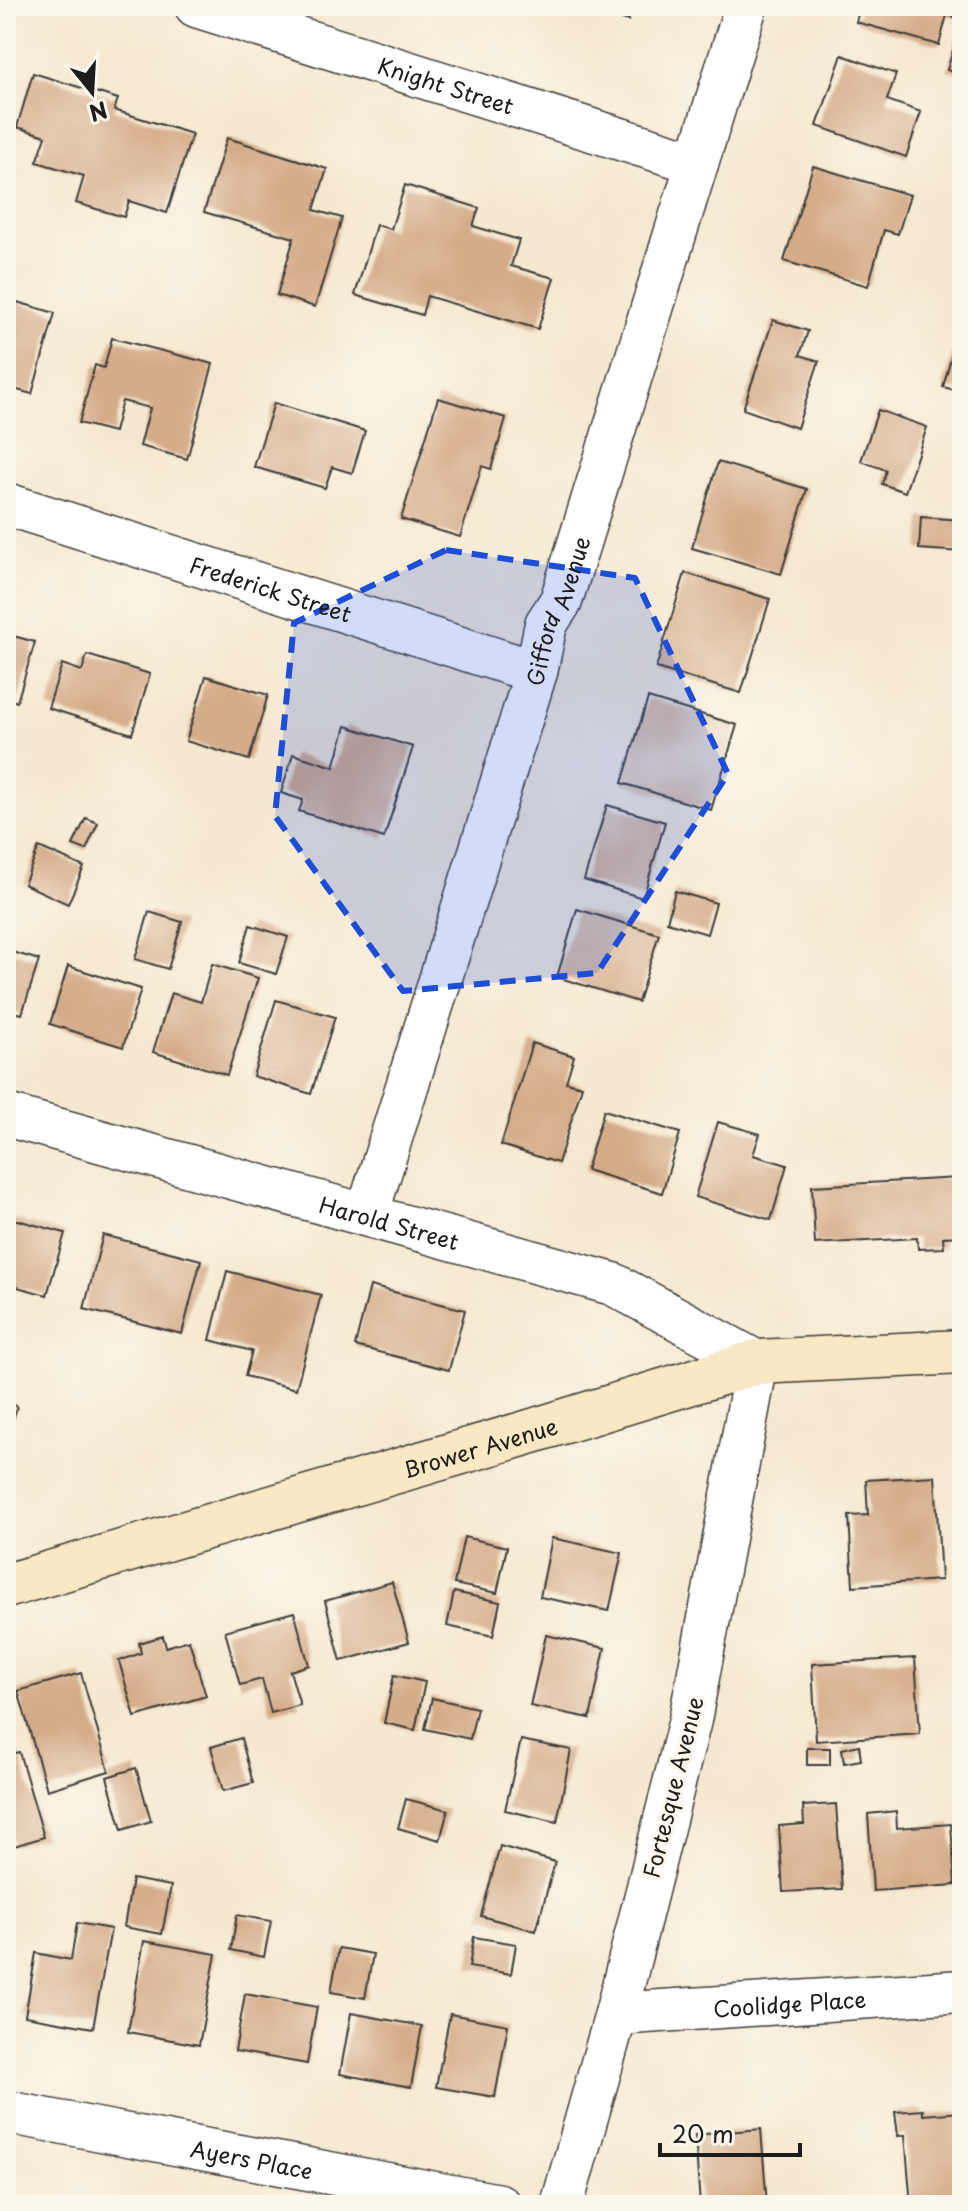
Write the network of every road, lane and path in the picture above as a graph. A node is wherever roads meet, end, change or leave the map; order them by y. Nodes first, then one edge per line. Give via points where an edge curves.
1 (196, 6) edge
2 (746, 6) edge
3 (697, 163) junction
4 (6, 504) edge
5 (536, 672) junction
6 (6, 1115) edge
7 (367, 1215) junction
8 (962, 1352) edge
9 (757, 1362) junction
10 (6, 1586) edge
11 (962, 1991) edge
12 (616, 2014) junction
13 (6, 2112) edge
14 (499, 2205) edge
15 (562, 2205) edge

1 - 3 street, Knight Street
2 - 3 street, Gifford Avenue
3 - 5 street, Gifford Avenue via 561,601 546,624
4 - 5 street, Frederick Street
5 - 7 street, Gifford Avenue
6 - 7 street, Harold Street
7 - 9 street, Harold Street via 613,1284
8 - 9 main road, Brower Avenue
9 - 10 main road, Brower Avenue
9 - 12 street, Fortesque Avenue via 690,1720
11 - 12 street, Coolidge Place
12 - 15 street, Fortesque Avenue
13 - 14 street, Ayers Place

